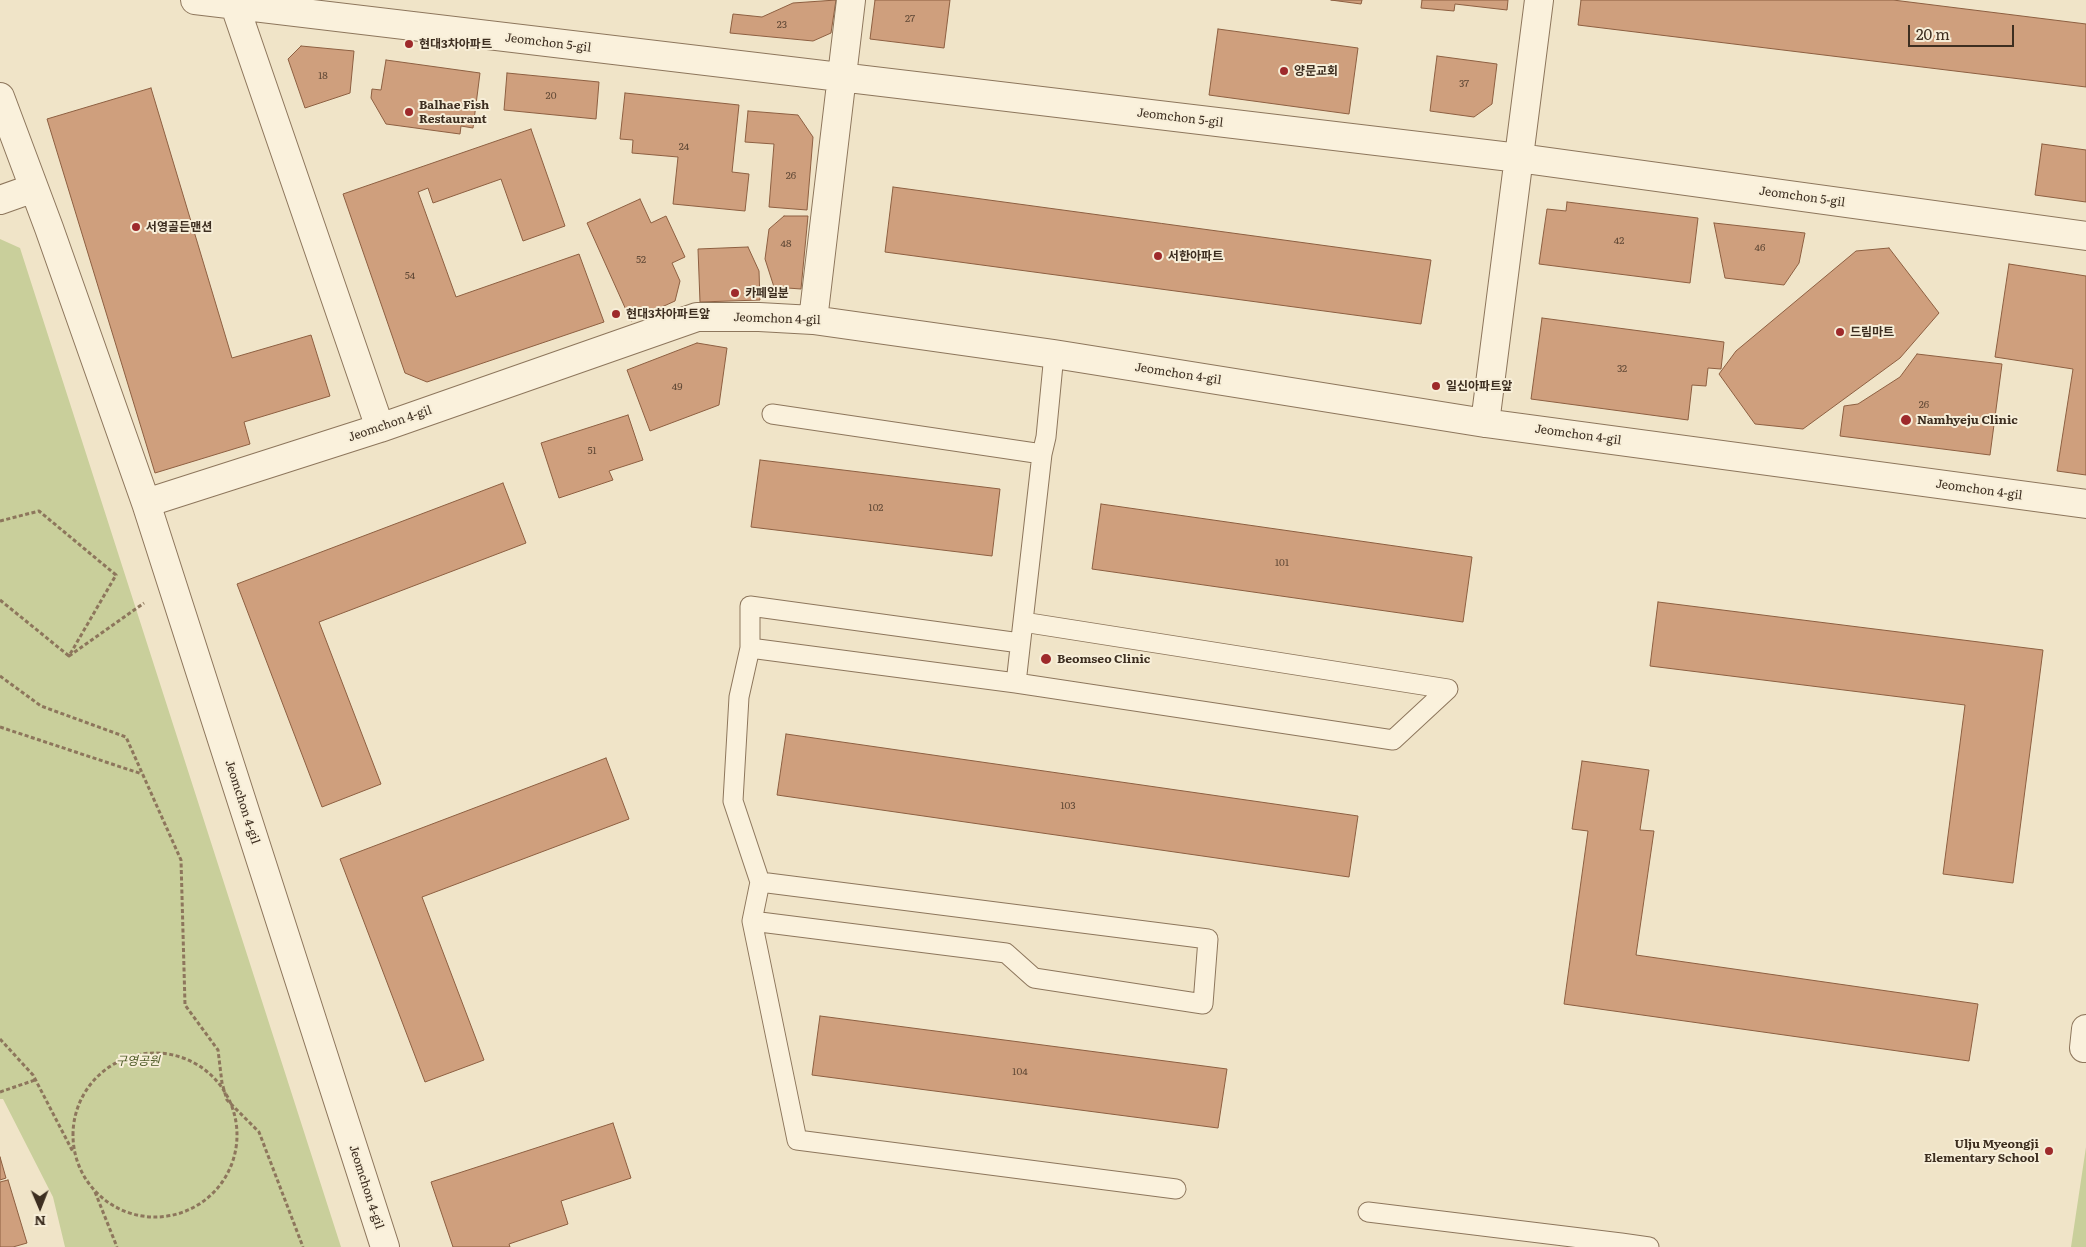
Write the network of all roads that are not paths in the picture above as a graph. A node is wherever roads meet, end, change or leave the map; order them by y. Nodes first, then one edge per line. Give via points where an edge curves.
1 (195, 0) edge
2 (851, 0) edge
3 (1538, 0) edge
4 (235, 6) junction
5 (842, 78) junction
6 (0, 97) edge
7 (1519, 158) junction
8 (34, 188) junction
9 (0, 200) edge
10 (2086, 236) edge
11 (813, 320) junction
12 (1054, 354) junction
13 (772, 414) dead end
14 (1485, 423) junction
15 (380, 428) junction
16 (1042, 454) junction
17 (146, 503) junction
18 (2086, 504) edge
19 (1022, 622) junction
20 (1020, 642) junction
21 (750, 648) junction
22 (1016, 683) junction
23 (760, 882) junction
24 (752, 920) junction
25 (2086, 1029) edge
26 (2086, 1048) edge
27 (1176, 1189) dead end
28 (1368, 1212) dead end
29 (1621, 1245) edge
30 (385, 1247) edge
31 (1649, 1247) edge

1 - 4 street, Jeomchon 5-gil
2 - 5 street
3 - 7 street
4 - 5 street, Jeomchon 5-gil
4 - 15 street
5 - 7 street, Jeomchon 5-gil
5 - 11 street
6 - 8 street
7 - 10 street, Jeomchon 5-gil
7 - 14 street
8 - 9 street
8 - 17 street
11 - 12 street, Jeomchon 4-gil
11 - 15 street, Jeomchon 4-gil via 697,317
12 - 14 street, Jeomchon 4-gil
12 - 16 lane
13 - 16 lane
14 - 18 street, Jeomchon 4-gil
15 - 17 street, Jeomchon 4-gil
16 - 19 lane
17 - 30 street, Jeomchon 4-gil
19 - 20 lane
19 - 22 lane via 1448,689 1393,740
20 - 21 lane via 750,606
20 - 22 lane
21 - 22 lane
21 - 23 lane via 739,696 733,801
23 - 24 lane
23 - 24 lane via 1208,939 1203,1004 1034,978 1006,953
24 - 27 lane via 797,1140
25 - 26 street
28 - 29 lane
29 - 31 lane

